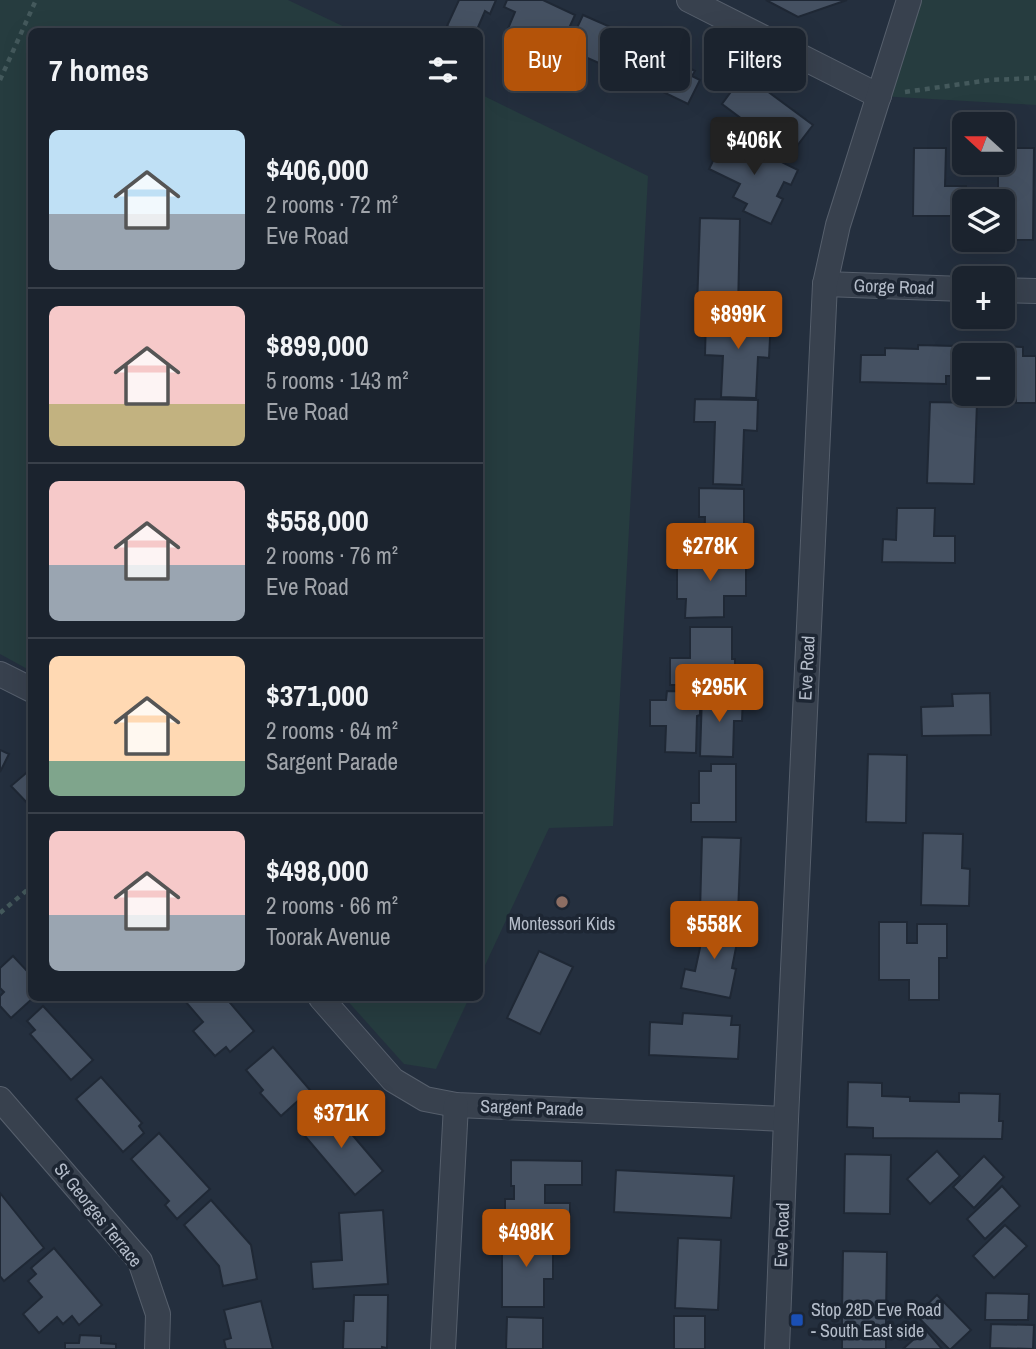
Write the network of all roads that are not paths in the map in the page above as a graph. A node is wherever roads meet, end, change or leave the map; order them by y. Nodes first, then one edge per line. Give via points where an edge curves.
1 (689, 0) edge
2 (909, 0) edge
3 (880, 96) junction
4 (825, 284) junction
5 (952, 289) edge
6 (1015, 290) edge
7 (1036, 291) edge
8 (0, 674) edge
9 (28, 688) edge
10 (324, 1001) edge
11 (0, 1099) edge
12 (456, 1105) junction
13 (786, 1119) junction
14 (157, 1349) edge
15 (443, 1349) edge
16 (778, 1349) edge

1 - 3 street
2 - 3 street, Eve Road
3 - 4 street, Eve Road via 838,225
4 - 5 street, Gorge Road
4 - 13 street, Eve Road
6 - 7 street
8 - 9 street
10 - 12 street, Sargent Parade via 393,1080 425,1099
11 - 14 street, St Georges Terrace via 140,1261 158,1314
12 - 13 street, Sargent Parade
12 - 15 street
13 - 16 street, Eve Road

